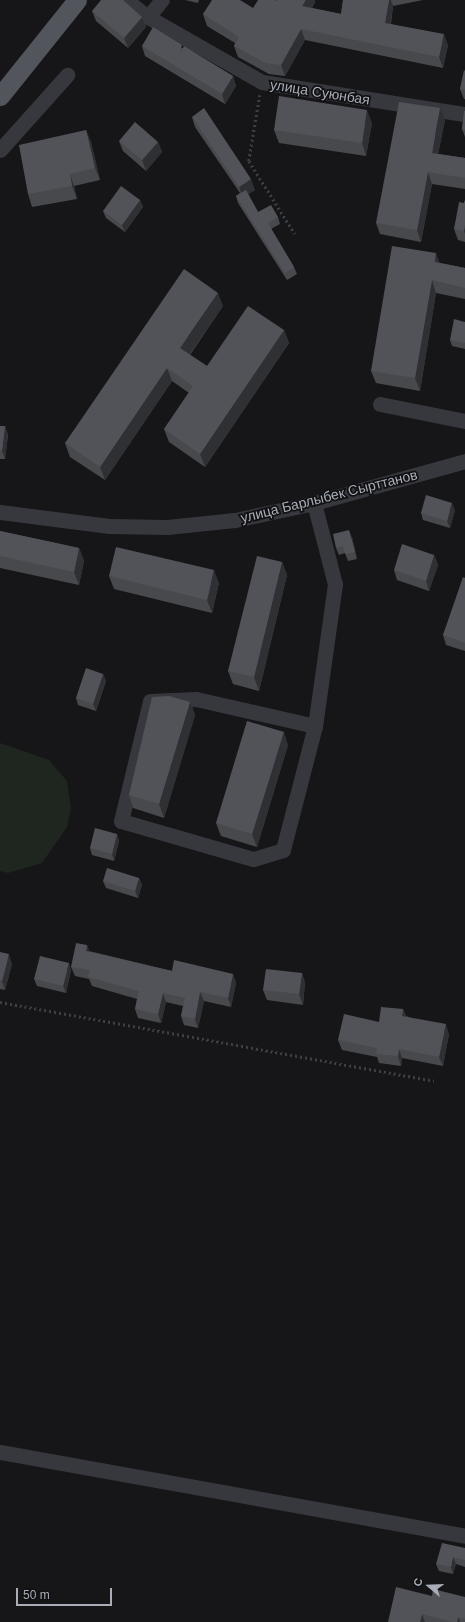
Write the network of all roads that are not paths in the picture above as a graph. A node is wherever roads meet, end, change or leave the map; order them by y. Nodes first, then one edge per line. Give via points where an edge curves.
1 (126, 0) edge
2 (162, 0) edge
3 (72, 1) edge
4 (148, 17) junction
5 (67, 75) dead end
6 (0, 96) edge
7 (465, 114) edge
8 (0, 150) edge
9 (380, 404) dead end
10 (465, 421) edge
11 (465, 461) edge
12 (314, 503) junction
13 (0, 512) edge
14 (315, 726) junction
15 (0, 1452) edge
16 (465, 1536) edge

1 - 4 street, улица Суюнбая
2 - 4 street
3 - 6 main road
4 - 7 street, улица Суюнбая via 262,82
5 - 8 street
9 - 10 street
11 - 12 street, улица Барлыбек Сырттанов
12 - 13 street, улица Барлыбек Сырттанов via 235,520 167,527 109,526
12 - 14 street via 335,584
14 - 14 street via 283,850 253,859 121,821 150,702 196,699
15 - 16 street

